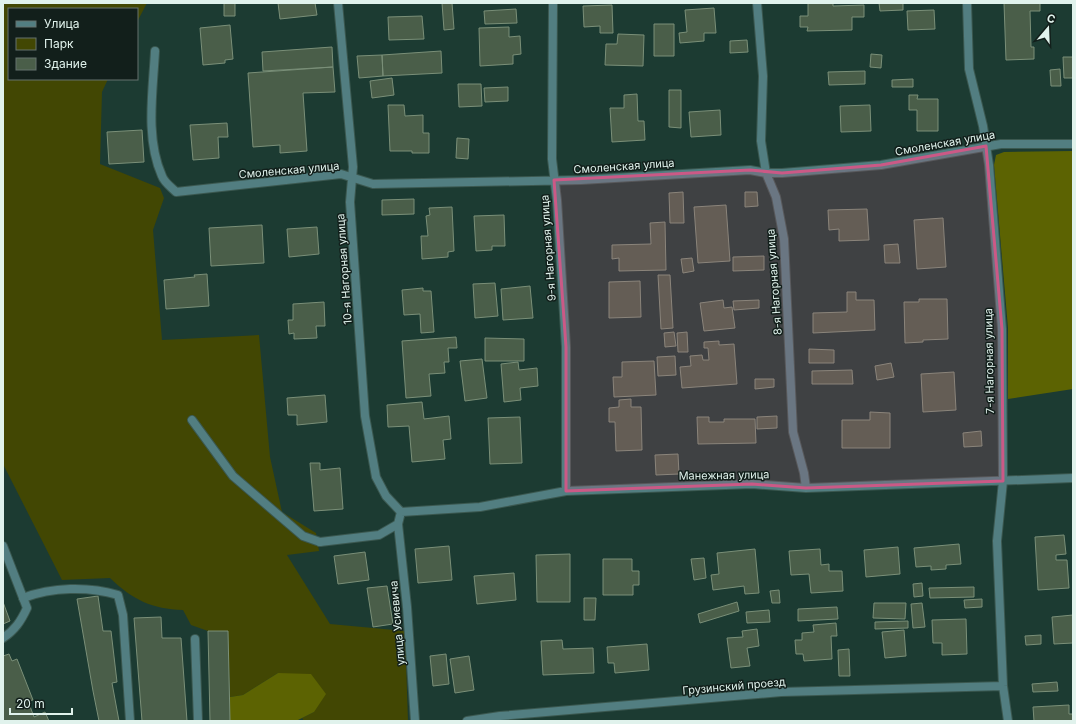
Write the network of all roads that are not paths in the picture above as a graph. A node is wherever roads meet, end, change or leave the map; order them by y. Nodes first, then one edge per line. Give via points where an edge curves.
1 (338, 3) edge
2 (553, 3) edge
3 (757, 3) edge
4 (967, 3) edge
5 (155, 51) dead end
6 (1073, 144) edge
7 (986, 146) junction
8 (766, 173) junction
9 (352, 178) junction
10 (554, 180) junction
11 (192, 420) dead end
12 (1073, 478) edge
13 (1003, 481) junction
14 (806, 488) junction
15 (566, 491) junction
16 (401, 512) junction
17 (398, 524) junction
18 (3, 546) edge
19 (23, 598) junction
20 (3, 638) edge
21 (195, 639) dead end
22 (1003, 686) junction
23 (130, 721) edge
24 (198, 721) edge
25 (415, 721) edge
26 (467, 721) edge
27 (1008, 721) edge

1 - 9 street, 10-я Нагорная улица
2 - 10 street, 9-я Нагорная улица
3 - 8 street, 8-я Нагорная улица via 762,76 762,141
4 - 7 street, 7-я Нагорная улица via 970,69
5 - 9 street, Смоленская улица via 152,107 154,152 162,178 176,192 341,174
6 - 7 street, Смоленская улица
7 - 8 street, Смоленская улица via 971,151 881,165
7 - 13 street, 7-я Нагорная улица via 1002,328
8 - 10 street, Смоленская улица via 750,170 634,178
8 - 14 street, 8-я Нагорная улица via 776,197 784,239 793,432
9 - 10 street, Смоленская улица via 373,184
9 - 16 street, 10-я Нагорная улица via 350,202 365,416 376,477 386,496
10 - 15 street, 9-я Нагорная улица via 566,348
11 - 17 street via 233,476 303,536 320,542 379,535
12 - 13 street, Манежная улица
13 - 14 street, Манежная улица
13 - 22 street, 7-я Нагорная улица via 997,541
14 - 15 street, Манежная улица via 752,484
15 - 16 street, Манежная улица via 480,507
16 - 17 street
17 - 25 street, улица Усиевича
18 - 19 street
19 - 20 street via 26,608 22,620
19 - 23 street via 60,590 99,589 118,595 123,615
21 - 24 street
22 - 26 street, Грузинский проезд via 781,692
22 - 27 street, 7-я Нагорная улица

